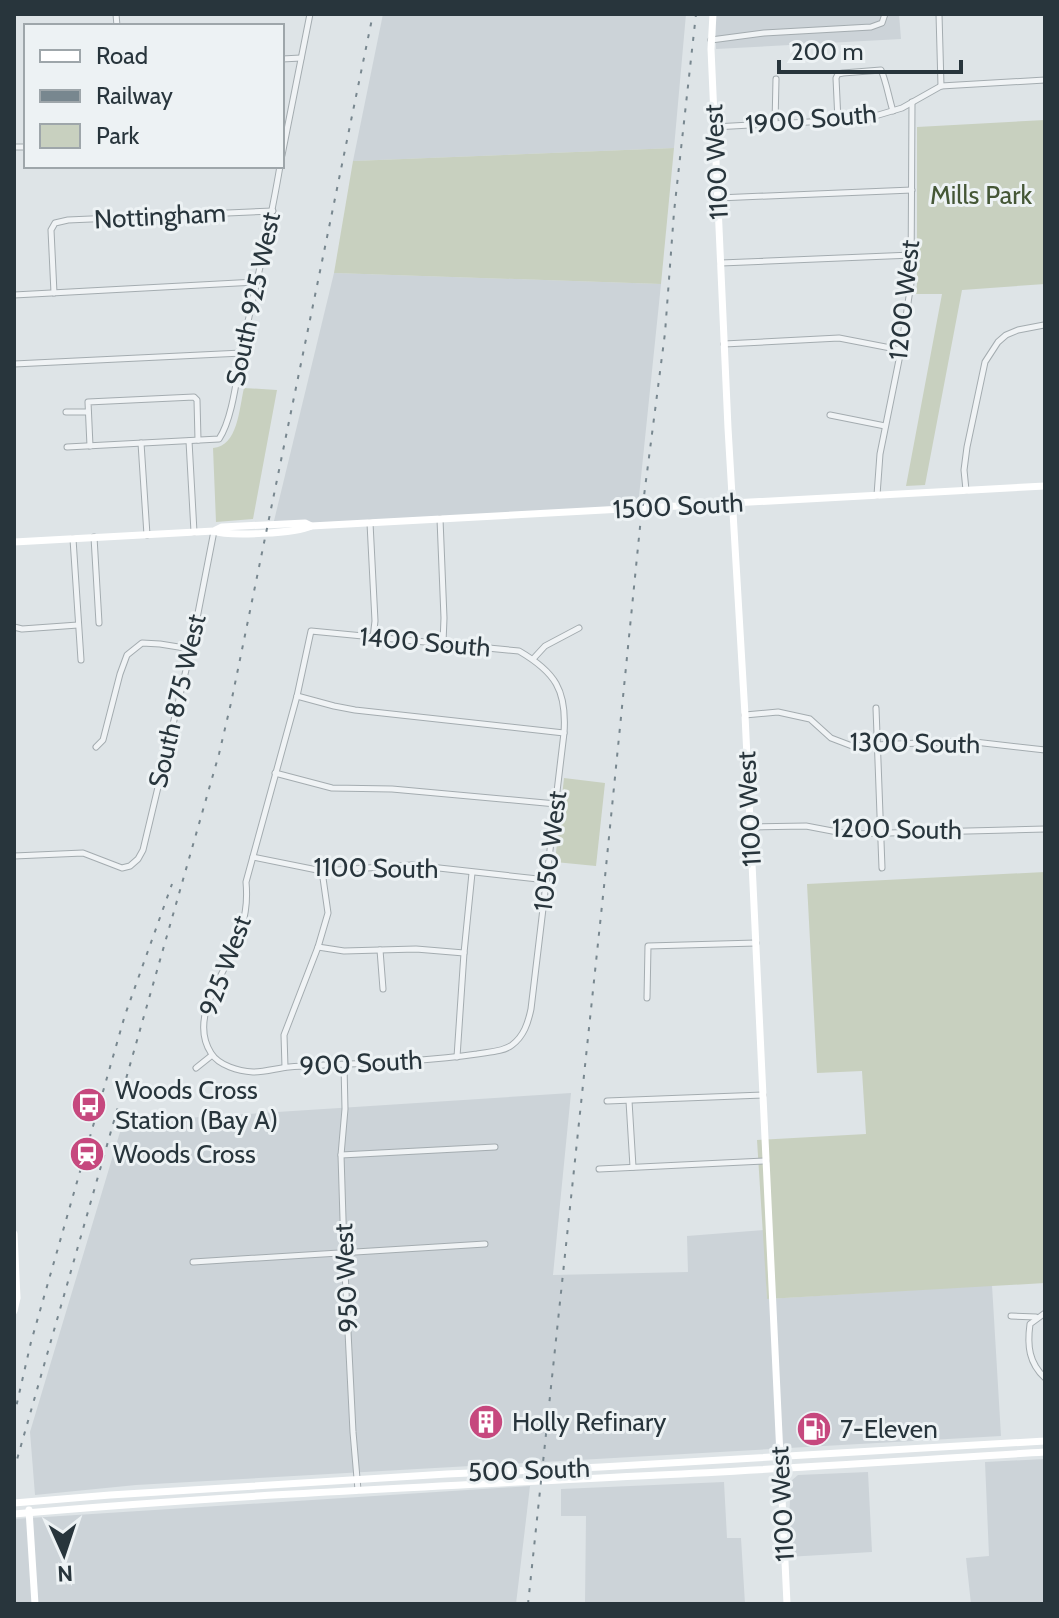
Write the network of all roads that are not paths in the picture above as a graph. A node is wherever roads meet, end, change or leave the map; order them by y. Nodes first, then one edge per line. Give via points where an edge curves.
1 (310, 14) edge
2 (713, 14) edge
3 (885, 14) edge
4 (939, 14) edge
5 (711, 40) junction
6 (301, 58) junction
7 (284, 59) edge
8 (776, 79) dead end
9 (1045, 80) edge
10 (941, 86) junction
11 (912, 102) junction
12 (893, 111) junction
13 (838, 121) junction
14 (775, 124) junction
15 (284, 127) edge
16 (714, 127) junction
17 (280, 168) edge
18 (912, 190) junction
19 (718, 198) junction
20 (273, 211) junction
21 (912, 255) junction
22 (721, 263) junction
23 (257, 282) junction
24 (54, 293) junction
25 (14, 295) edge
26 (1044, 325) edge
27 (724, 344) junction
28 (901, 350) junction
29 (242, 353) junction
30 (14, 364) edge
31 (66, 412) dead end
32 (88, 412) junction
33 (830, 415) dead end
34 (885, 426) junction
35 (198, 440) junction
36 (189, 441) junction
37 (141, 443) junction
38 (90, 446) junction
39 (67, 447) dead end
40 (1045, 486) edge
41 (966, 490) junction
42 (877, 495) junction
43 (733, 503) junction
44 (440, 519) junction
45 (370, 523) junction
46 (214, 531) junction
47 (194, 532) junction
48 (147, 535) junction
49 (94, 537) junction
50 (73, 539) junction
51 (14, 542) edge
52 (99, 623) dead end
53 (78, 625) junction
54 (14, 627) edge
55 (579, 628) dead end
56 (373, 638) junction
57 (443, 643) junction
58 (191, 649) junction
59 (81, 660) dead end
60 (534, 660) junction
61 (297, 696) junction
62 (876, 708) dead end
63 (745, 715) junction
64 (564, 733) junction
65 (878, 744) junction
66 (96, 747) dead end
67 (1045, 750) edge
68 (275, 773) junction
69 (556, 804) junction
70 (750, 827) junction
71 (1045, 829) edge
72 (881, 833) junction
73 (254, 854) junction
74 (14, 856) edge
75 (882, 868) dead end
76 (322, 871) junction
77 (472, 873) junction
78 (547, 880) junction
79 (756, 943) junction
80 (318, 947) junction
81 (380, 950) junction
82 (464, 953) junction
83 (383, 989) dead end
84 (647, 998) dead end
85 (512, 1045) joint
86 (211, 1056) junction
87 (457, 1057) junction
88 (344, 1065) junction
89 (285, 1067) junction
90 (196, 1068) dead end
91 (763, 1095) junction
92 (629, 1100) junction
93 (607, 1101) dead end
94 (495, 1147) dead end
95 (341, 1155) junction
96 (766, 1161) junction
97 (633, 1167) junction
98 (599, 1169) dead end
99 (14, 1234) edge
100 (14, 1243) edge
101 (485, 1244) dead end
102 (344, 1251) junction
103 (193, 1262) dead end
104 (14, 1311) edge
105 (1045, 1313) edge
106 (1011, 1316) dead end
107 (1037, 1317) junction
108 (1045, 1378) edge
109 (1045, 1441) edge
110 (1045, 1452) edge
111 (780, 1456) junction
112 (780, 1468) junction
113 (357, 1479) junction
114 (358, 1490) junction
115 (28, 1502) junction
116 (14, 1503) edge
117 (29, 1513) junction
118 (14, 1514) edge
119 (35, 1604) edge
120 (787, 1604) edge

1 - 6 street
2 - 5 street, 1100 West
3 - 5 street via 882,23 871,27
4 - 10 street
5 - 16 street, 1100 West
6 - 7 street
6 - 15 street
8 - 14 street
9 - 10 street, 1900 South
10 - 11 street, 1900 South
11 - 12 street, 1900 South
11 - 18 street, 1200 West
12 - 13 street, 1900 South
12 - 13 street via 883,73 843,73 837,76
13 - 14 street, 1900 South
14 - 16 street, 1900 South
16 - 19 street, 1100 West
17 - 20 street, South 925 West
18 - 19 street
18 - 21 street, 1200 West
19 - 22 street, 1100 West
20 - 23 street, South 925 West
20 - 24 street, Nottingham via 55,223
21 - 22 street
21 - 28 street, 1200 West
22 - 27 street, 1100 West
23 - 24 street
23 - 29 street, South 925 West
24 - 25 street
26 - 41 street via 1006,335 985,362 967,447
27 - 28 street via 839,338
27 - 43 street, 1100 West
28 - 34 street, 1200 West
29 - 30 street
29 - 35 street, South 925 West via 224,431 219,439
31 - 32 street
32 - 35 street via 88,402 194,397
32 - 38 street
33 - 34 street
34 - 42 street, 1200 West
35 - 36 street
36 - 37 street
36 - 47 street
37 - 38 street
37 - 48 street
38 - 39 street
40 - 41 street, 1500 South
41 - 42 street, 1500 South
42 - 43 street, 1500 South
43 - 44 street, 1500 South
43 - 63 street, 1100 West
44 - 45 street, 1500 South
44 - 57 street
45 - 46 street, 1500 South
45 - 56 street
46 - 47 street, 1500 South
46 - 58 street, South 875 West
47 - 48 street, 1500 South
48 - 49 street, 1500 South
49 - 50 street, 1500 South
49 - 52 street
50 - 51 street, 1500 South
50 - 53 street
53 - 54 street
53 - 59 street
55 - 60 street via 545,646
56 - 57 street, 1400 South
56 - 61 street, 1400 South via 311,631
57 - 60 street, 1400 South via 519,651
58 - 66 street via 142,643 127,655 103,740
58 - 74 street, South 875 West via 138,859 116,867 83,853
60 - 64 street, 1050 West via 562,693
61 - 64 street via 355,710
61 - 68 street
62 - 65 street
63 - 65 street, 1300 South via 778,712 810,719 831,738 852,746
63 - 70 street, 1100 West
64 - 69 street, 1050 West
65 - 67 street, 1300 South via 966,741
65 - 72 street
68 - 69 street via 332,788
68 - 73 street, 925 West
69 - 78 street, 1050 West
70 - 72 street, 1200 South
70 - 79 street, 1100 West
71 - 72 street, 1200 South
72 - 75 street
73 - 76 street, 1100 South
73 - 86 street, 925 West via 237,942 204,1012 202,1026
76 - 77 street, 1100 South via 412,865
76 - 80 street via 328,913
77 - 78 street, 1100 South
77 - 82 street
78 - 85 street, 1050 West via 528,1026
79 - 84 street via 648,946
79 - 91 street, 1100 West
80 - 81 street
80 - 89 street via 284,1035
81 - 82 street
81 - 83 street
82 - 87 street
85 - 87 street, 900 South
86 - 89 street, 900 South via 232,1069
86 - 90 street, 925 West
87 - 88 street, 900 South
88 - 89 street, 900 South
88 - 95 street, 950 West
91 - 92 street
91 - 96 street, 1100 West
92 - 93 street
92 - 97 street
94 - 95 street
95 - 102 street, 950 West
96 - 97 street
96 - 111 street, 1100 West
97 - 98 street
99 - 100 street
100 - 104 street
101 - 102 street
102 - 103 street
102 - 113 street, 950 West
105 - 107 street
106 - 107 street
107 - 108 street via 1028,1336 1033,1366
109 - 111 street, 500 South
110 - 112 street, 500 South
111 - 112 street, 1100 West
111 - 113 street, 500 South
112 - 114 street, 500 South
112 - 120 street, 1100 West
113 - 114 street, 950 West
113 - 115 street, 500 South
114 - 117 street, 500 South
115 - 116 street, 500 South
115 - 117 street
117 - 118 street, 500 South
117 - 119 street

